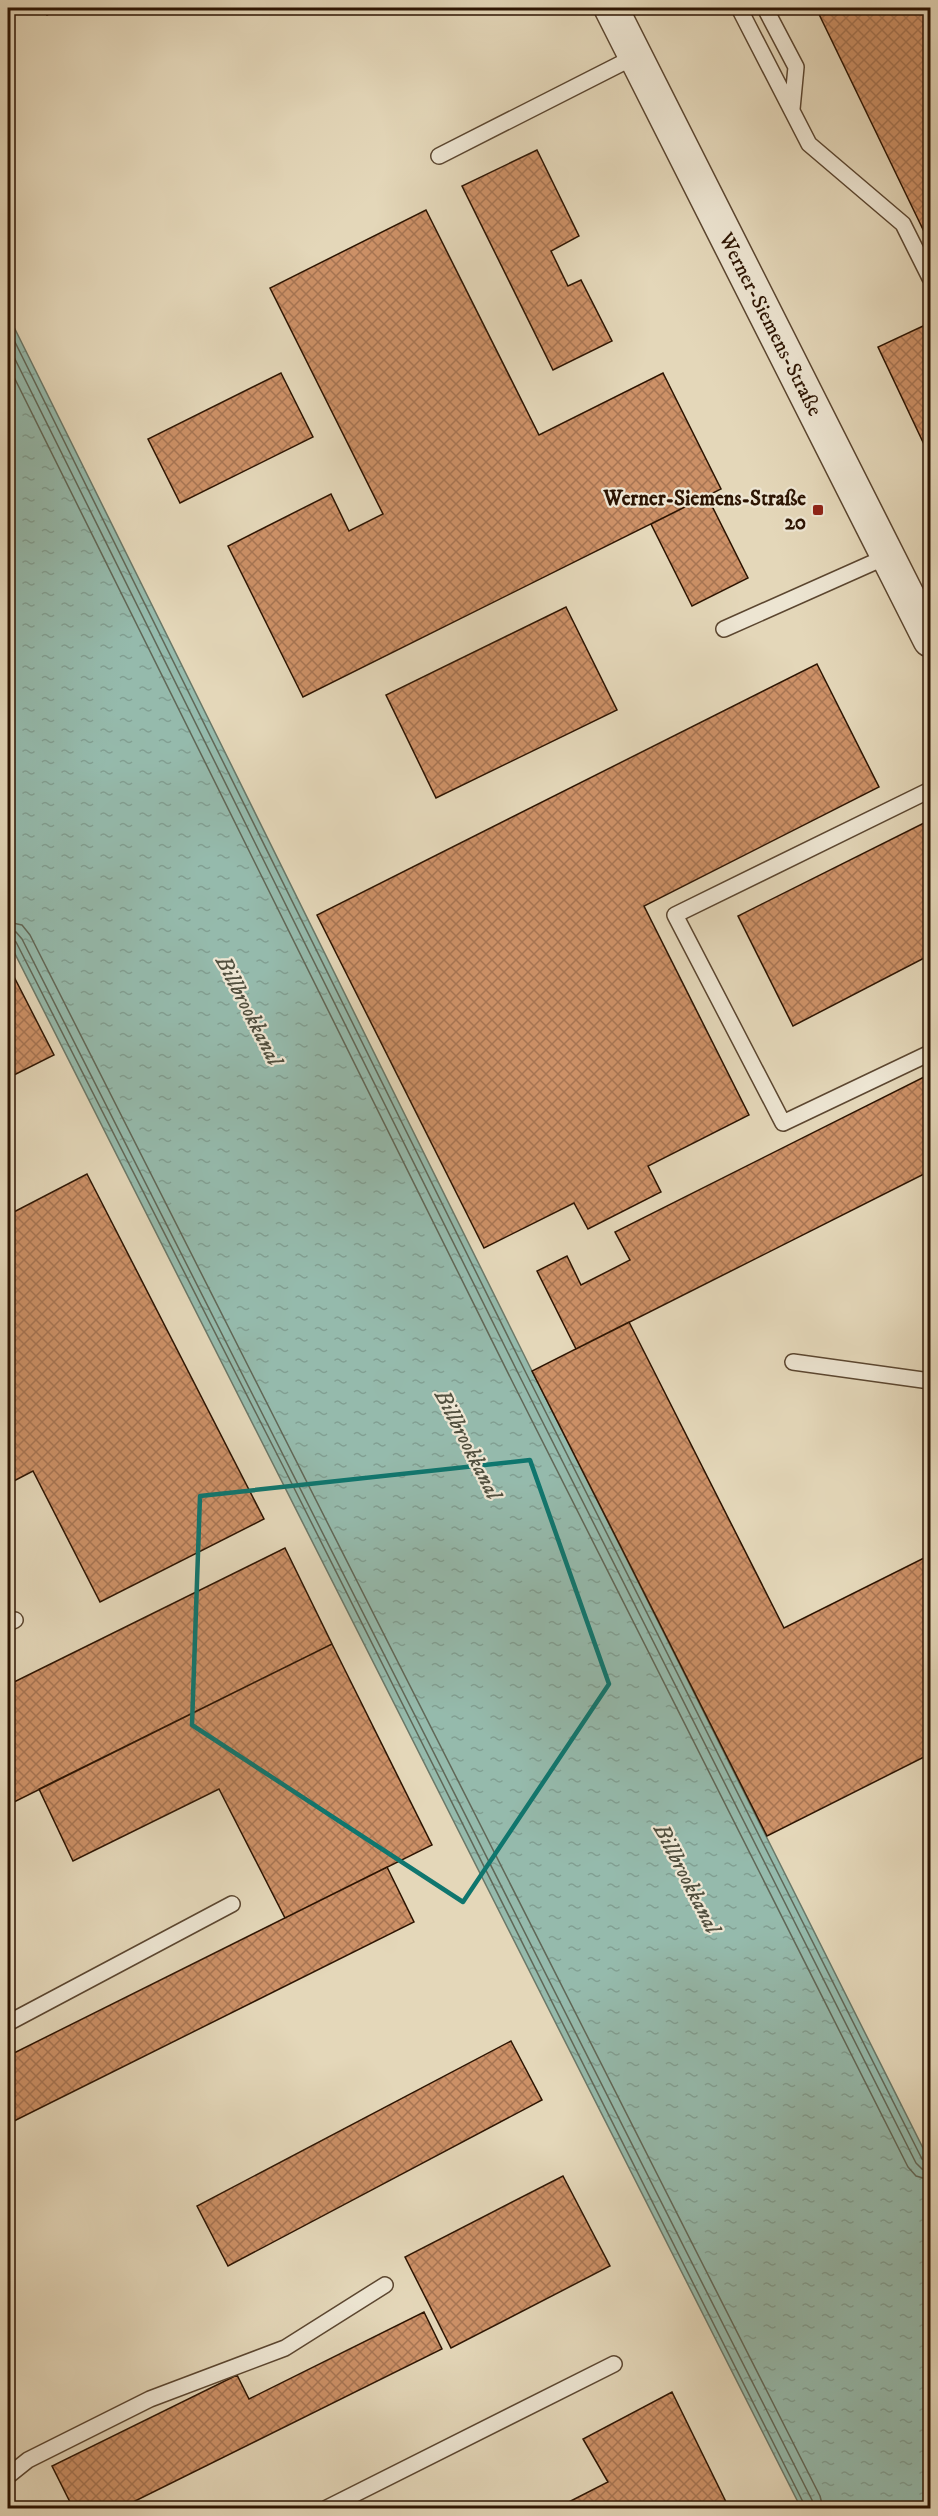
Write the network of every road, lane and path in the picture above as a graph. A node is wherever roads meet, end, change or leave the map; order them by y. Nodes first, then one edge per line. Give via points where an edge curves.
1 (611, 8) edge
2 (739, 8) edge
3 (765, 8) edge
4 (636, 56) junction
5 (792, 109) junction
6 (439, 156) dead end
7 (930, 278) edge
8 (888, 556) junction
9 (724, 629) dead end
10 (930, 640) edge
11 (930, 790) edge
12 (930, 1053) edge
13 (793, 1362) dead end
14 (930, 1381) edge
15 (232, 1904) dead end
16 (8, 2023) edge
17 (385, 2286) dead end
18 (614, 2364) dead end
19 (8, 2476) edge
20 (327, 2508) edge

1 - 4 street, Werner-Siemens-Straße
2 - 5 lane
3 - 5 lane via 796,67
4 - 6 lane
4 - 8 street, Werner-Siemens-Straße
5 - 7 lane via 809,144 903,224
8 - 9 lane
8 - 10 street, Werner-Siemens-Straße
11 - 12 lane via 675,915 783,1123
13 - 14 lane
15 - 16 lane
17 - 19 lane via 285,2348 150,2399 28,2460
18 - 20 lane

